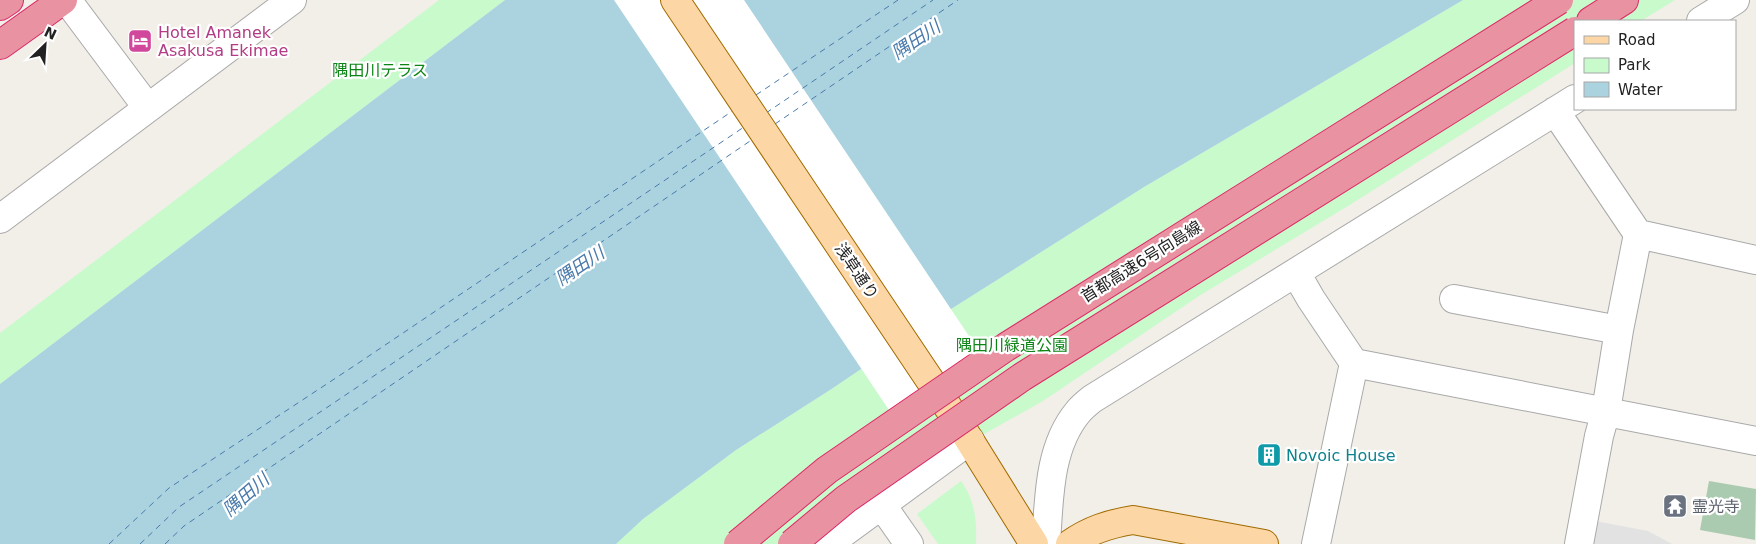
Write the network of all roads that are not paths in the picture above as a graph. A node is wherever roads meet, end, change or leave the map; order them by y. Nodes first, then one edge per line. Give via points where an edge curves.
1 (9, 0) edge
2 (63, 0) edge
3 (67, 0) edge
4 (292, 0) edge
5 (675, 0) edge
6 (1559, 0) edge
7 (1624, 0) edge
8 (1735, 0) edge
9 (0, 6) edge
10 (1593, 20) edge
11 (1703, 20) edge
12 (1574, 32) edge
13 (0, 45) edge
14 (1565, 105) edge
15 (147, 107) junction
16 (0, 219) edge
17 (1638, 234) junction
18 (1756, 260) edge
19 (1296, 273) junction
20 (1454, 299) dead end
21 (1619, 330) junction
22 (1354, 363) junction
23 (1606, 411) junction
24 (965, 433) junction
25 (1756, 441) edge
26 (881, 504) junction
27 (738, 544) edge
28 (792, 544) edge
29 (828, 544) edge
30 (909, 544) edge
31 (1034, 544) edge
32 (1046, 544) edge
33 (1070, 544) edge
34 (1264, 544) edge
35 (1316, 544) edge
36 (1579, 544) edge

1 - 9 highway
2 - 13 highway
3 - 15 street
4 - 15 street
5 - 24 main road, 浅草通り, bridge
6 - 27 highway, 首都高速6号向島線, bridge via 1006,346 827,470
7 - 10 highway
8 - 11 street
12 - 28 highway, bridge via 1022,377 846,499
14 - 17 street
14 - 19 street
15 - 16 street
17 - 18 street
17 - 21 street
19 - 22 street
19 - 32 street via 1092,399 1077,413 1058,449 1052,473
20 - 21 street
21 - 23 street
22 - 23 street
22 - 35 street
23 - 25 street
23 - 36 street
24 - 26 street
24 - 31 main road, 浅草通り
26 - 29 street
26 - 30 street
33 - 34 main road via 1088,532 1133,520

